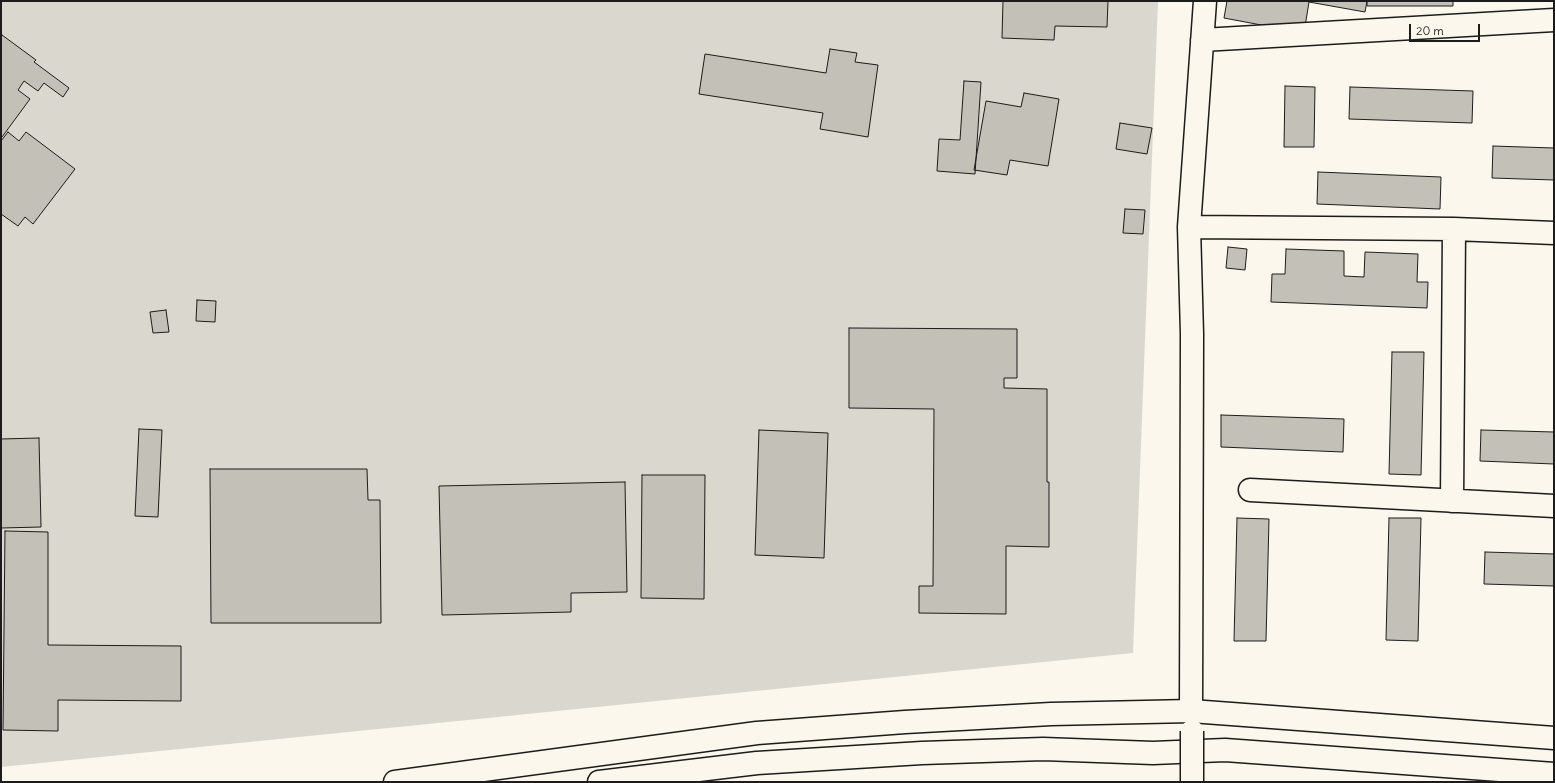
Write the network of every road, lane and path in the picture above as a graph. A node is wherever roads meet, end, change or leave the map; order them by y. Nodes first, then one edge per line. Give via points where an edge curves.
1 (1205, 1) edge
2 (1554, 20) edge
3 (1202, 40) junction
4 (1189, 227) junction
5 (1454, 229) junction
6 (1554, 233) edge
7 (1250, 490) dead end
8 (1452, 501) junction
9 (1554, 506) edge
10 (1192, 721) junction
11 (1554, 738) edge
12 (1554, 774) edge
13 (395, 782) edge
14 (599, 782) edge
15 (1192, 782) edge

1 - 3 main road
2 - 3 main road
3 - 4 main road
4 - 5 main road
4 - 10 main road via 1192,334
5 - 6 main road
5 - 8 main road
7 - 8 main road
8 - 9 main road
10 - 11 main road
10 - 13 main road via 1052,714 757,733
10 - 15 main road, bridge
12 - 14 main road via 1225,750 1153,753 1043,749 757,763

